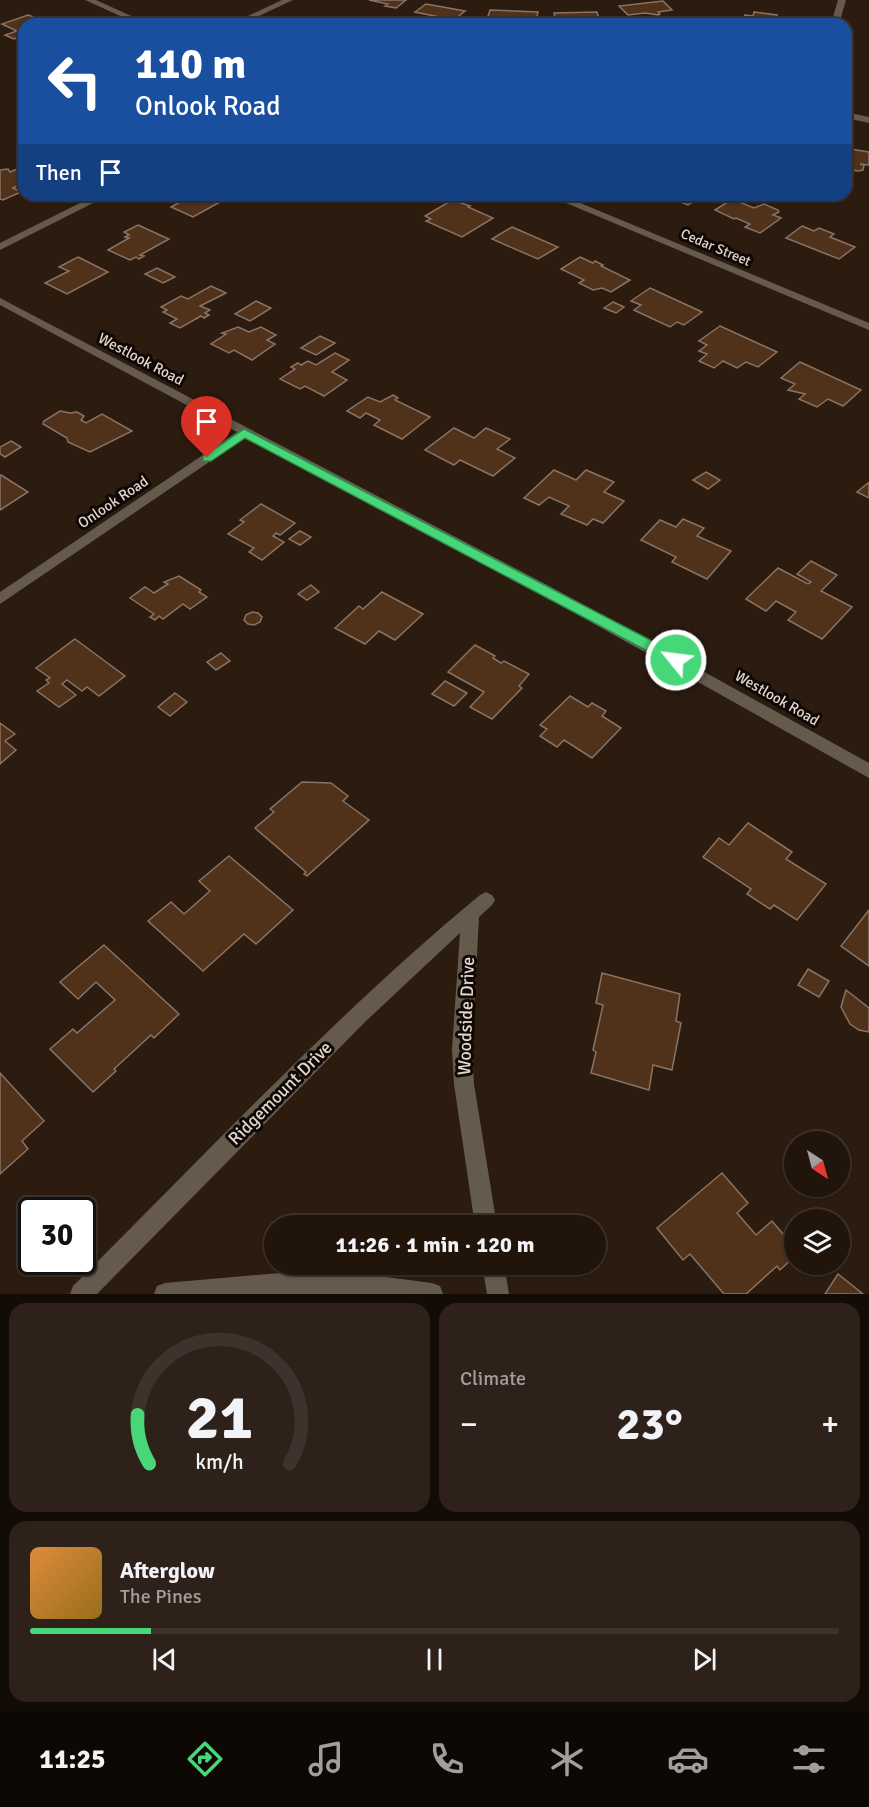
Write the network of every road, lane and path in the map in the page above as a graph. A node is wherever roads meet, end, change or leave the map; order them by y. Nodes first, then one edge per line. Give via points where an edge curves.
1 (89, 0) edge
2 (289, 0) edge
3 (842, 0) edge
4 (131, 18) edge
5 (248, 18) edge
6 (838, 18) edge
7 (852, 117) edge
8 (869, 120) edge
9 (92, 201) edge
10 (566, 201) edge
11 (0, 247) edge
12 (0, 302) edge
13 (869, 327) edge
14 (244, 433) junction
15 (0, 599) edge
16 (869, 771) edge
17 (486, 900) dead end
18 (470, 913) junction
19 (484, 1215) edge
20 (495, 1275) edge
21 (81, 1294) edge
22 (165, 1294) edge
23 (432, 1294) edge
24 (498, 1294) edge

1 - 4 street
2 - 5 street
3 - 6 street
7 - 8 street
9 - 11 street
10 - 13 street, Cedar Street
12 - 14 street, Westlook Road
14 - 15 street, Onlook Road
14 - 16 street, Westlook Road via 659,650
17 - 18 street, Ridgemount Drive
18 - 19 street, Woodside Drive via 462,1049
18 - 21 street, Ridgemount Drive via 358,1016
20 - 24 street
22 - 23 street via 291,1282 341,1282

